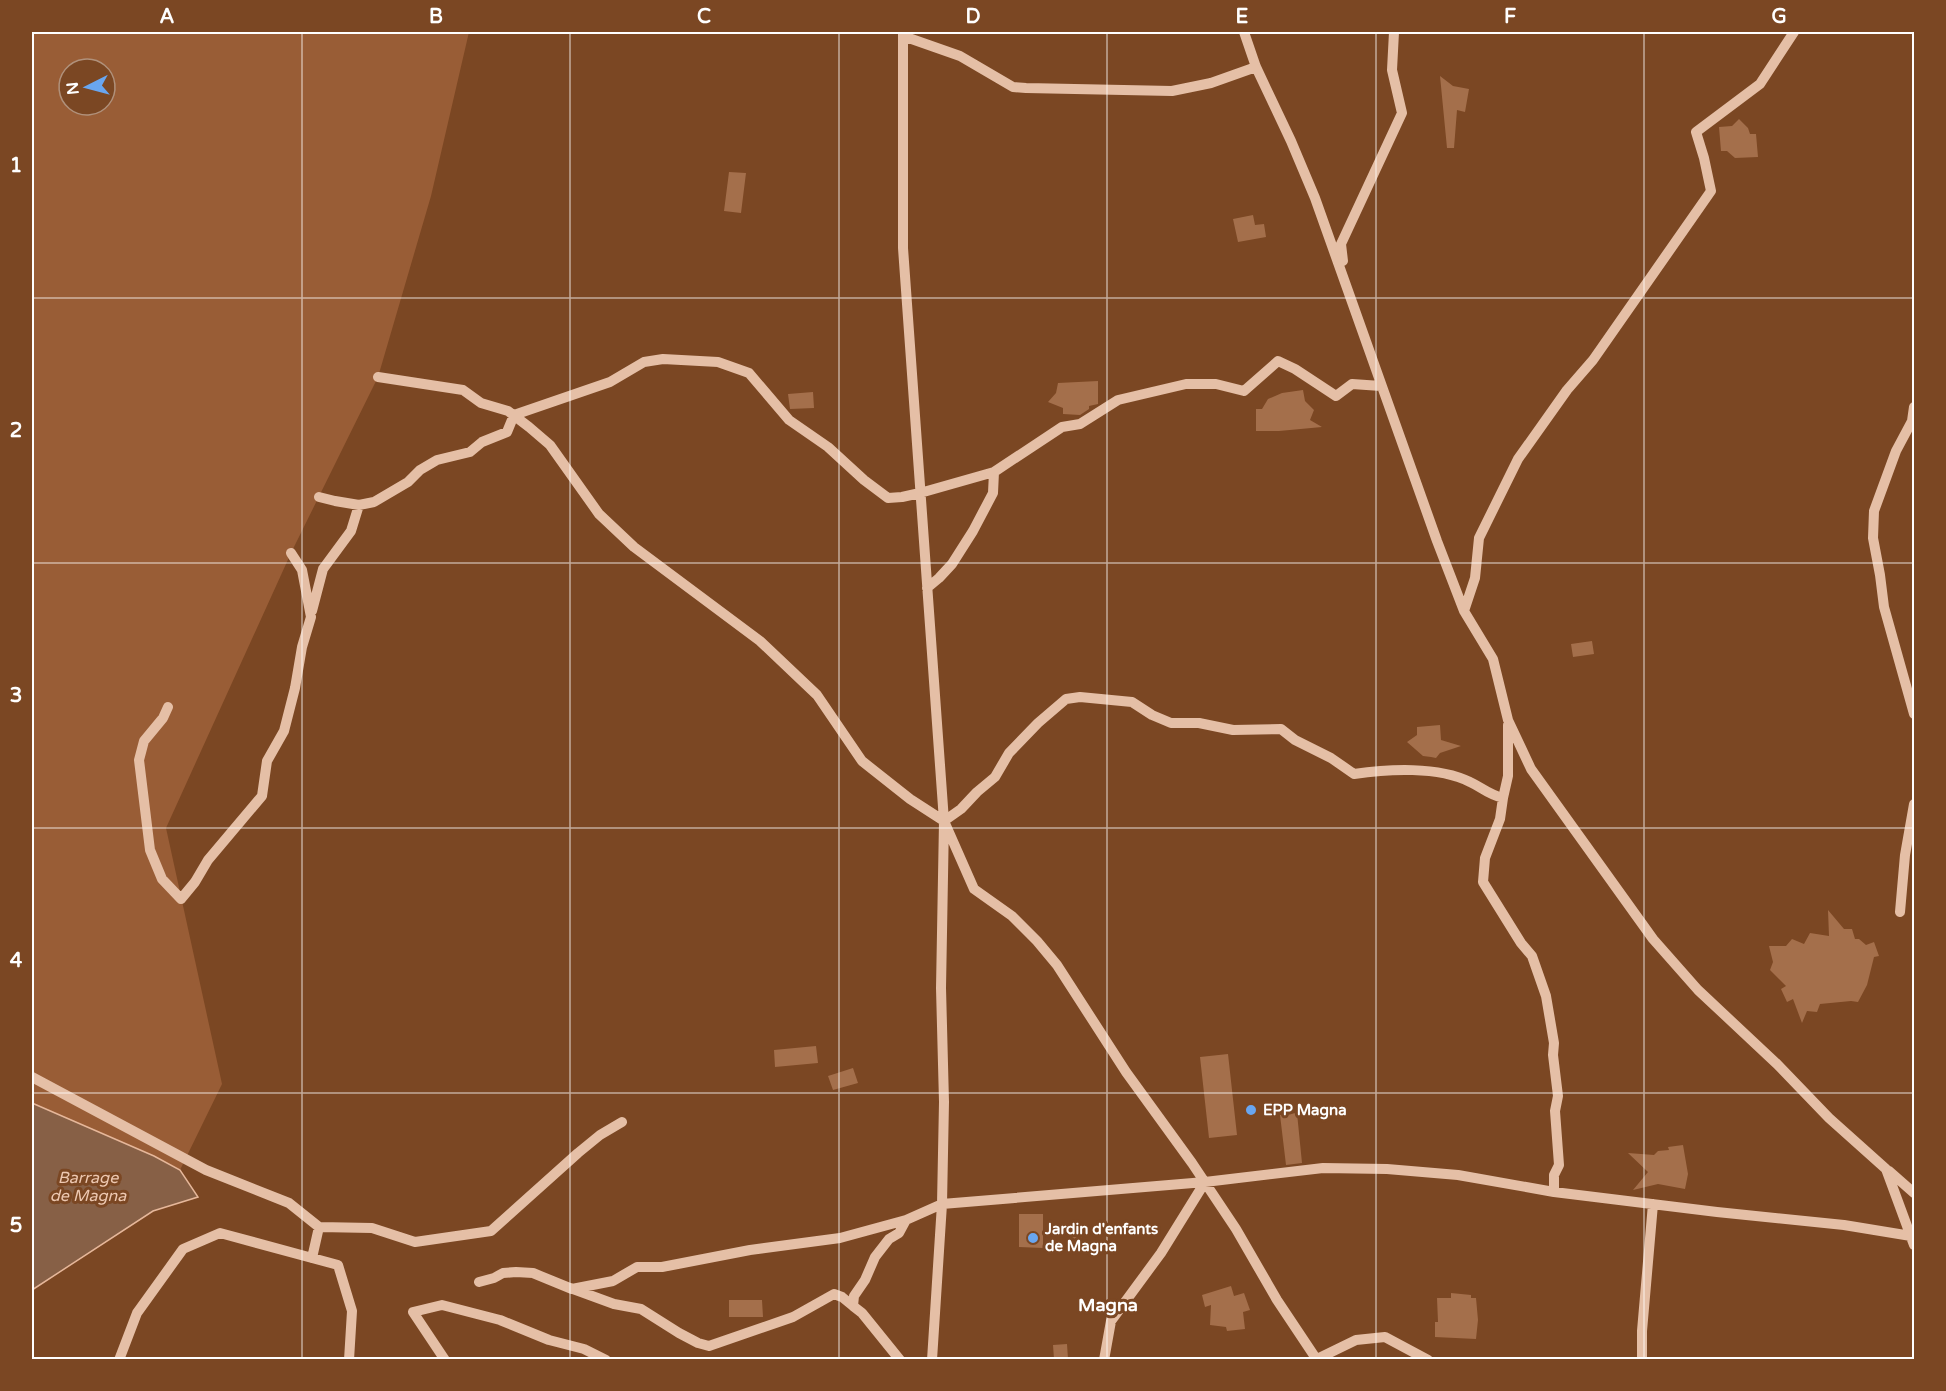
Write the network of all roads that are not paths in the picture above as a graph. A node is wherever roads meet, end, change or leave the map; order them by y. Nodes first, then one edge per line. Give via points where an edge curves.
1 (1244, 32) edge
2 (1394, 32) edge
3 (1794, 32) edge
4 (903, 34) edge
5 (1256, 67) junction
6 (1347, 285) junction
7 (378, 377) dead end
8 (1381, 386) junction
9 (1914, 407) edge
10 (514, 415) junction
11 (994, 472) junction
12 (920, 493) junction
13 (319, 497) dead end
14 (359, 505) junction
15 (291, 554) dead end
16 (927, 588) junction
17 (1464, 611) junction
18 (311, 617) junction
19 (168, 706) dead end
20 (1914, 714) edge
21 (1508, 720) junction
22 (1503, 798) junction
23 (1914, 804) edge
24 (944, 821) junction
25 (1899, 912) dead end
26 (32, 1077) edge
27 (622, 1122) dead end
28 (1886, 1169) junction
29 (1204, 1182) junction
30 (1554, 1192) junction
31 (1914, 1193) edge
32 (942, 1204) junction
33 (1653, 1204) junction
34 (906, 1220) junction
35 (319, 1227) junction
36 (1913, 1240) edge
37 (312, 1258) junction
38 (479, 1282) dead end
39 (572, 1288) junction
40 (853, 1306) junction
41 (119, 1359) edge
42 (349, 1359) edge
43 (445, 1359) edge
44 (606, 1359) edge
45 (900, 1359) edge
46 (932, 1359) edge
47 (1104, 1359) edge
48 (1317, 1359) edge
49 (1428, 1359) edge
50 (1642, 1359) edge

1 - 5 street
2 - 6 street via 1392,70 1402,113 1341,244
3 - 17 street via 1760,84 1696,132 1711,191 1593,360 1518,459 1479,538 1475,578
4 - 5 street via 960,56 1013,87 1172,91 1211,84
4 - 12 street via 903,248
5 - 6 street via 1311,189
6 - 8 street
7 - 10 street via 463,390 481,404
8 - 11 street via 1352,384 1336,396 1278,361 1244,391 1216,384 1186,384 1118,400 1080,424 1062,427
8 - 17 street
9 - 20 street via 1912,421 1896,451 1874,511 1873,538 1884,608
10 - 12 street via 610,382 644,362 718,362 749,373 789,420 888,498
10 - 14 street via 507,432 482,442 470,452 437,460 392,492
10 - 24 street via 550,445 599,514 634,547 760,641 817,694 862,761
11 - 12 street
11 - 16 street via 993,493 973,531 952,564
12 - 16 street
13 - 14 street
14 - 18 street via 351,531 323,568
15 - 18 street via 302,570
16 - 24 street
17 - 21 street via 1493,659
18 - 19 street via 284,731 267,761 262,796 181,899 162,879 150,850 139,760 144,741
21 - 22 street via 1508,776
21 - 28 street via 1531,769 1653,939 1698,990 1828,1118
22 - 24 street via 1441,772 1354,774 1281,729 1233,730 1199,723 1171,723 1132,702 1080,697 1066,699 1038,723 1009,753 995,777
22 - 30 street via 1500,819 1485,858 1483,882 1532,956 1548,1005 1558,1096 1555,1111 1559,1165 1554,1175
23 - 25 street
24 - 29 street via 974,889 1012,916 1057,965
24 - 32 street
26 - 35 street via 206,1170 289,1203
27 - 35 street via 578,1154 491,1231 415,1242 372,1228
28 - 31 street
28 - 36 street
29 - 30 street via 1323,1168 1387,1169 1458,1175
29 - 32 street
29 - 47 street via 1161,1253 1111,1321
29 - 48 street
30 - 33 street
32 - 34 street
32 - 46 street
33 - 36 street via 1844,1225
33 - 50 street
34 - 39 street via 824,1241 662,1267 637,1267 613,1281
34 - 40 street via 875,1257 854,1296
35 - 37 street
37 - 41 street via 220,1233 183,1249 137,1313
37 - 42 street via 338,1265 352,1311
38 - 39 street via 503,1274 533,1273
39 - 40 street via 614,1304 641,1309 709,1346 793,1317 834,1294
40 - 45 street
43 - 44 street via 413,1312 442,1305 500,1320
48 - 49 street via 1356,1340 1385,1337

